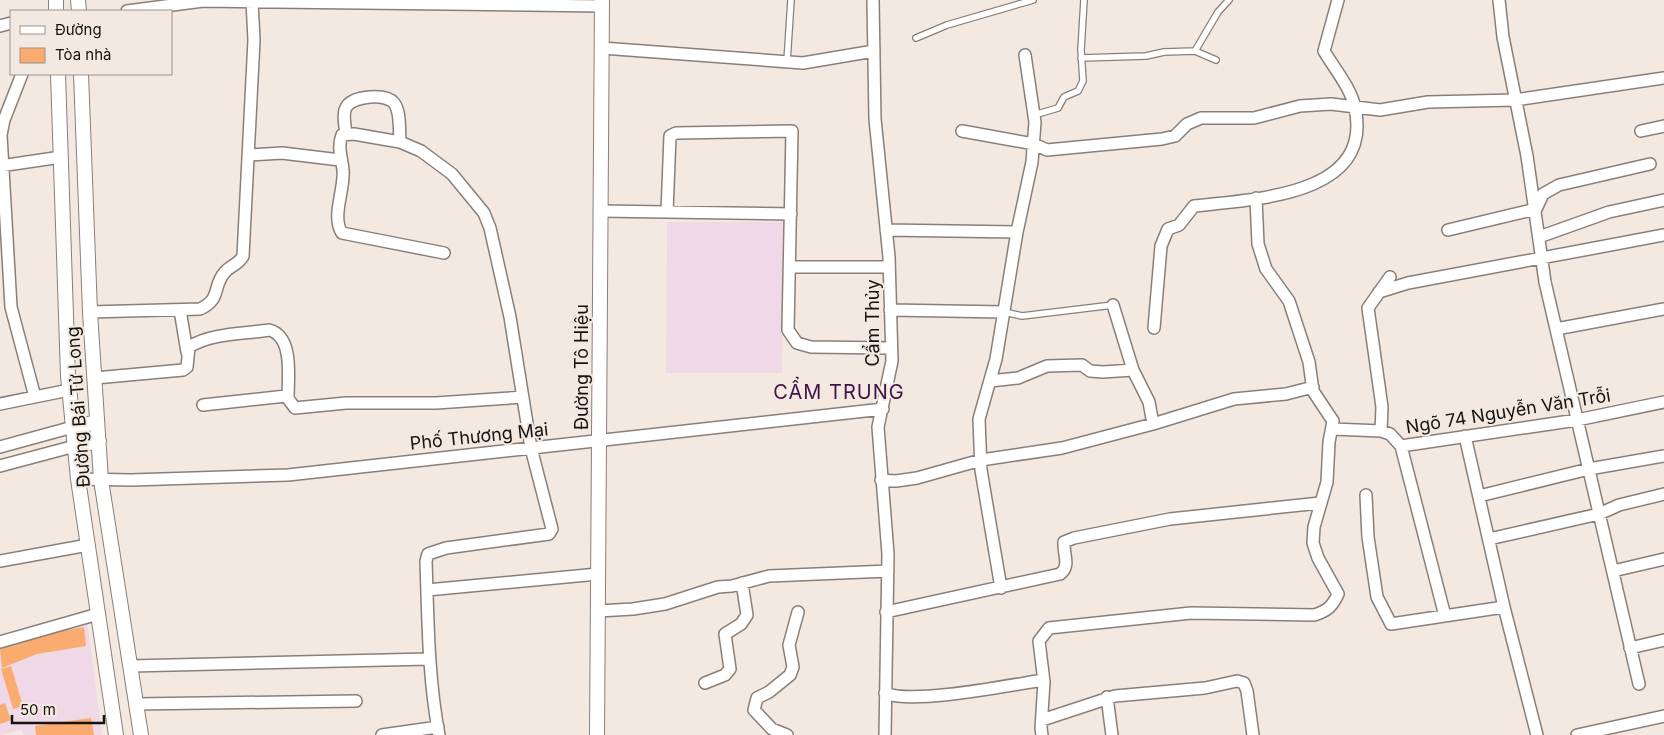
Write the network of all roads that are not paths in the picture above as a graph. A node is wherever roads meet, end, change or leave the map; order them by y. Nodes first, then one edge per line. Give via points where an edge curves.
1 (791, 0) edge
2 (873, 0) edge
3 (1033, 0) edge
4 (1084, 0) edge
5 (1229, 0) edge
6 (1338, 0) edge
7 (1499, 0) edge
8 (252, 1) junction
9 (602, 3) edge
10 (135, 10) edge
11 (916, 38) dead end
12 (602, 48) junction
13 (874, 51) junction
14 (1195, 51) junction
15 (1025, 55) dead end
16 (1081, 58) junction
17 (1216, 60) dead end
18 (787, 62) junction
19 (22, 75) edge
20 (58, 75) edge
21 (81, 75) edge
22 (1664, 78) edge
23 (1516, 100) junction
24 (1356, 108) junction
25 (1034, 115) junction
26 (1664, 126) edge
27 (962, 131) dead end
28 (1642, 131) dead end
29 (346, 134) junction
30 (400, 142) junction
31 (1034, 144) junction
32 (248, 154) junction
33 (61, 158) junction
34 (340, 160) junction
35 (1650, 164) dead end
36 (1, 166) edge
37 (1256, 198) junction
38 (1664, 200) edge
39 (1536, 209) junction
40 (601, 211) junction
41 (667, 212) junction
42 (791, 214) junction
43 (886, 230) junction
44 (1448, 230) dead end
45 (1017, 232) junction
46 (1664, 235) edge
47 (1539, 237) junction
48 (444, 253) dead end
49 (1542, 258) junction
50 (791, 267) junction
51 (889, 267) junction
52 (1390, 277) dead end
53 (1379, 292) junction
54 (1113, 305) joint
55 (1664, 309) edge
56 (180, 310) junction
57 (890, 310) junction
58 (90, 312) junction
59 (1004, 312) junction
60 (1154, 328) dead end
61 (1556, 329) junction
62 (891, 348) junction
63 (187, 352) junction
64 (1133, 370) junction
65 (95, 378) junction
66 (990, 381) junction
67 (1313, 387) junction
68 (69, 390) junction
69 (35, 397) junction
70 (523, 397) junction
71 (288, 398) junction
72 (1664, 402) edge
73 (0, 404) edge
74 (203, 404) dead end
75 (883, 409) junction
76 (1577, 420) junction
77 (98, 422) junction
78 (1153, 424) junction
79 (73, 427) junction
80 (1333, 429) junction
81 (1381, 431) junction
82 (1465, 436) junction
83 (599, 441) junction
84 (99, 442) junction
85 (74, 446) junction
86 (1401, 446) junction
87 (0, 447) edge
88 (531, 448) junction
89 (1664, 456) edge
90 (982, 460) junction
91 (0, 466) edge
92 (1589, 469) junction
93 (78, 479) junction
94 (101, 480) junction
95 (881, 480) junction
96 (1664, 494) edge
97 (1366, 495) dead end
98 (1479, 496) junction
99 (1320, 503) junction
100 (1600, 514) junction
101 (1488, 539) junction
102 (88, 546) junction
103 (1664, 559) edge
104 (0, 561) edge
105 (888, 571) junction
106 (1613, 571) junction
107 (598, 574) junction
108 (742, 584) junction
109 (1001, 588) junction
110 (427, 590) junction
111 (1504, 607) junction
112 (598, 611) junction
113 (798, 612) dead end
114 (886, 612) junction
115 (98, 614) junction
116 (1445, 616) junction
117 (1664, 640) edge
118 (0, 642) edge
119 (127, 647) junction
120 (1630, 648) junction
121 (104, 653) junction
122 (429, 659) junction
123 (130, 666) junction
124 (1043, 680) junction
125 (705, 683) dead end
126 (1639, 684) dead end
127 (885, 693) junction
128 (1107, 697) junction
129 (356, 701) dead end
130 (136, 704) junction
131 (1664, 716) edge
132 (1042, 720) junction
133 (438, 731) edge
134 (116, 735) edge
135 (141, 735) edge
136 (382, 735) edge
137 (598, 735) edge
138 (786, 735) edge
139 (885, 735) edge
140 (1042, 735) edge
141 (1112, 735) edge
142 (1253, 735) edge
143 (1537, 735) edge
144 (1577, 735) edge

1 - 18 lane
2 - 13 street, Cẩm Thủy
3 - 11 lane via 947,25
4 - 16 lane
5 - 14 lane
6 - 24 street via 1324,51
7 - 23 street
8 - 9 street
8 - 10 street via 203,1
8 - 32 street via 254,40
9 - 12 street, Đường Tô Hiệu
12 - 18 street
12 - 40 street, Đường Tô Hiệu
13 - 18 street via 804,63
13 - 43 street, Cẩm Thủy via 875,119
14 - 16 lane
14 - 17 lane
15 - 25 street
16 - 25 lane via 1083,81 1078,91 1064,97 1058,108
19 - 36 street via 4,120
20 - 33 street, Đường Bái Tử Long
21 - 58 street, Đường Bái Tử Long
22 - 23 street
23 - 24 street via 1428,102 1380,110
23 - 39 street
24 - 31 street via 1300,106 1254,118 1201,118 1187,124 1175,136 1162,139 1047,150
24 - 37 street via 1353,146 1343,165 1316,184
25 - 31 street
26 - 28 street
27 - 31 street
29 - 30 street
29 - 30 street via 345,109 350,102 383,97 391,100 397,109
29 - 34 street via 341,137
30 - 70 street via 421,151 452,174 484,213 510,317
31 - 45 street
32 - 34 street via 282,153
32 - 56 street via 243,256 220,279 216,296 208,305
33 - 36 street
33 - 68 street, Đường Bái Tử Long
34 - 48 street via 343,176 338,219 342,234
35 - 39 street via 1559,185 1543,194
36 - 69 street via 11,307
37 - 60 street via 1194,206 1179,225 1168,229 1160,246
37 - 67 street via 1258,244 1266,269 1289,301 1310,362
38 - 47 street via 1609,212
39 - 44 street
39 - 47 street
40 - 41 street
40 - 83 street, Đường Tô Hiệu
41 - 42 street
41 - 42 street via 670,136 676,133 792,131
42 - 50 street
43 - 45 street
43 - 51 street, Cẩm Thủy
45 - 59 street
46 - 49 street
47 - 49 street
49 - 53 street via 1408,283
49 - 61 street
50 - 51 street
50 - 62 street via 788,330 797,342 811,347
51 - 57 street, Cẩm Thủy
52 - 53 street
53 - 81 street via 1368,308 1368,315 1382,407
54 - 59 lane via 1022,316
54 - 64 street
55 - 61 street
56 - 58 street
56 - 63 street
57 - 59 street
57 - 62 street, Cẩm Thủy
58 - 65 street, Đường Bái Tử Long
59 - 66 street
61 - 76 street
62 - 75 street, Cẩm Thủy via 892,361
63 - 65 street via 188,362 183,370
63 - 71 street via 189,347 206,340 269,330 276,332 281,336 287,353
64 - 66 street via 1103,372 1090,371 1082,365 1047,366 1018,378
64 - 78 street via 1149,402
65 - 77 street, Đường Bái Tử Long
66 - 90 street via 979,418
67 - 78 street via 1286,394 1234,399
67 - 80 street via 1333,421
68 - 69 street
68 - 79 street, Đường Bái Tử Long
69 - 73 street
70 - 71 street via 436,403 346,403 295,408
70 - 88 street
71 - 74 street
72 - 76 street, Ngõ 74 Nguyễn Văn Trỗi
75 - 83 street, Phố Thương Mại
75 - 95 street, Cẩm Thủy via 878,427
76 - 82 street, Ngõ 74 Nguyễn Văn Trỗi
76 - 92 street
77 - 79 street
77 - 84 street, Đường Bái Tử Long
78 - 90 street via 1062,448
79 - 85 street, Đường Bái Tử Long
79 - 87 street
80 - 81 street, Ngõ 74 Nguyễn Văn Trỗi
80 - 99 street via 1329,442 1327,482
81 - 86 street, Ngõ 74 Nguyễn Văn Trỗi via 1390,434
82 - 86 street, Ngõ 74 Nguyễn Văn Trỗi
82 - 98 street
83 - 88 street, Phố Thương Mại
83 - 107 street, Đường Tô Hiệu
84 - 85 street
84 - 94 street, Đường Bái Tử Long
85 - 91 street
85 - 93 street, Đường Bái Tử Long
86 - 116 street
88 - 94 street, Phố Thương Mại via 288,475
88 - 110 street via 551,532 433,551 426,561
89 - 92 street
90 - 95 street via 917,478
90 - 109 street
92 - 98 street
92 - 100 street
93 - 94 street, Phố Thương Mại
93 - 102 street, Đường Bái Tử Long
94 - 119 street, Đường Bái Tử Long
95 - 105 street, Cẩm Thủy
96 - 100 street via 1619,505
97 - 116 street via 1368,537 1377,597 1391,624
98 - 101 street
99 - 109 street via 1170,519 1074,538 1064,542 1066,563 1060,574
99 - 124 street via 1313,542 1338,594 1326,611 1314,615 1191,612 1049,628 1039,641
100 - 101 street
100 - 106 street
101 - 111 street
102 - 104 street
102 - 115 street, Đường Bái Tử Long
103 - 106 street
105 - 108 street via 769,576
105 - 114 street, Cẩm Thủy
106 - 120 street
107 - 110 street
107 - 112 street, Đường Tô Hiệu
108 - 112 street via 718,587 665,604
108 - 125 street via 747,615 741,624 725,634 730,669 725,675
109 - 114 street
110 - 122 street
111 - 116 street
111 - 143 street
112 - 137 street, Đường Tô Hiệu
113 - 138 street via 789,644 793,667 790,675 757,698 754,710 772,729
114 - 127 street, Cẩm Thủy
115 - 118 street
115 - 121 street, Đường Bái Tử Long
117 - 120 street
119 - 121 street
119 - 123 street, Đường Bái Tử Long
120 - 126 street
121 - 134 street, Đường Bái Tử Long
122 - 123 street
122 - 133 street
123 - 130 street, Đường Bái Tử Long
124 - 127 street via 934,695
124 - 132 street
127 - 139 street, Cẩm Thủy
128 - 132 street
128 - 141 street
128 - 142 street via 1204,688 1237,681 1244,683 1247,691
129 - 130 street
130 - 135 street, Đường Bái Tử Long
131 - 144 street
132 - 140 street
133 - 136 street

